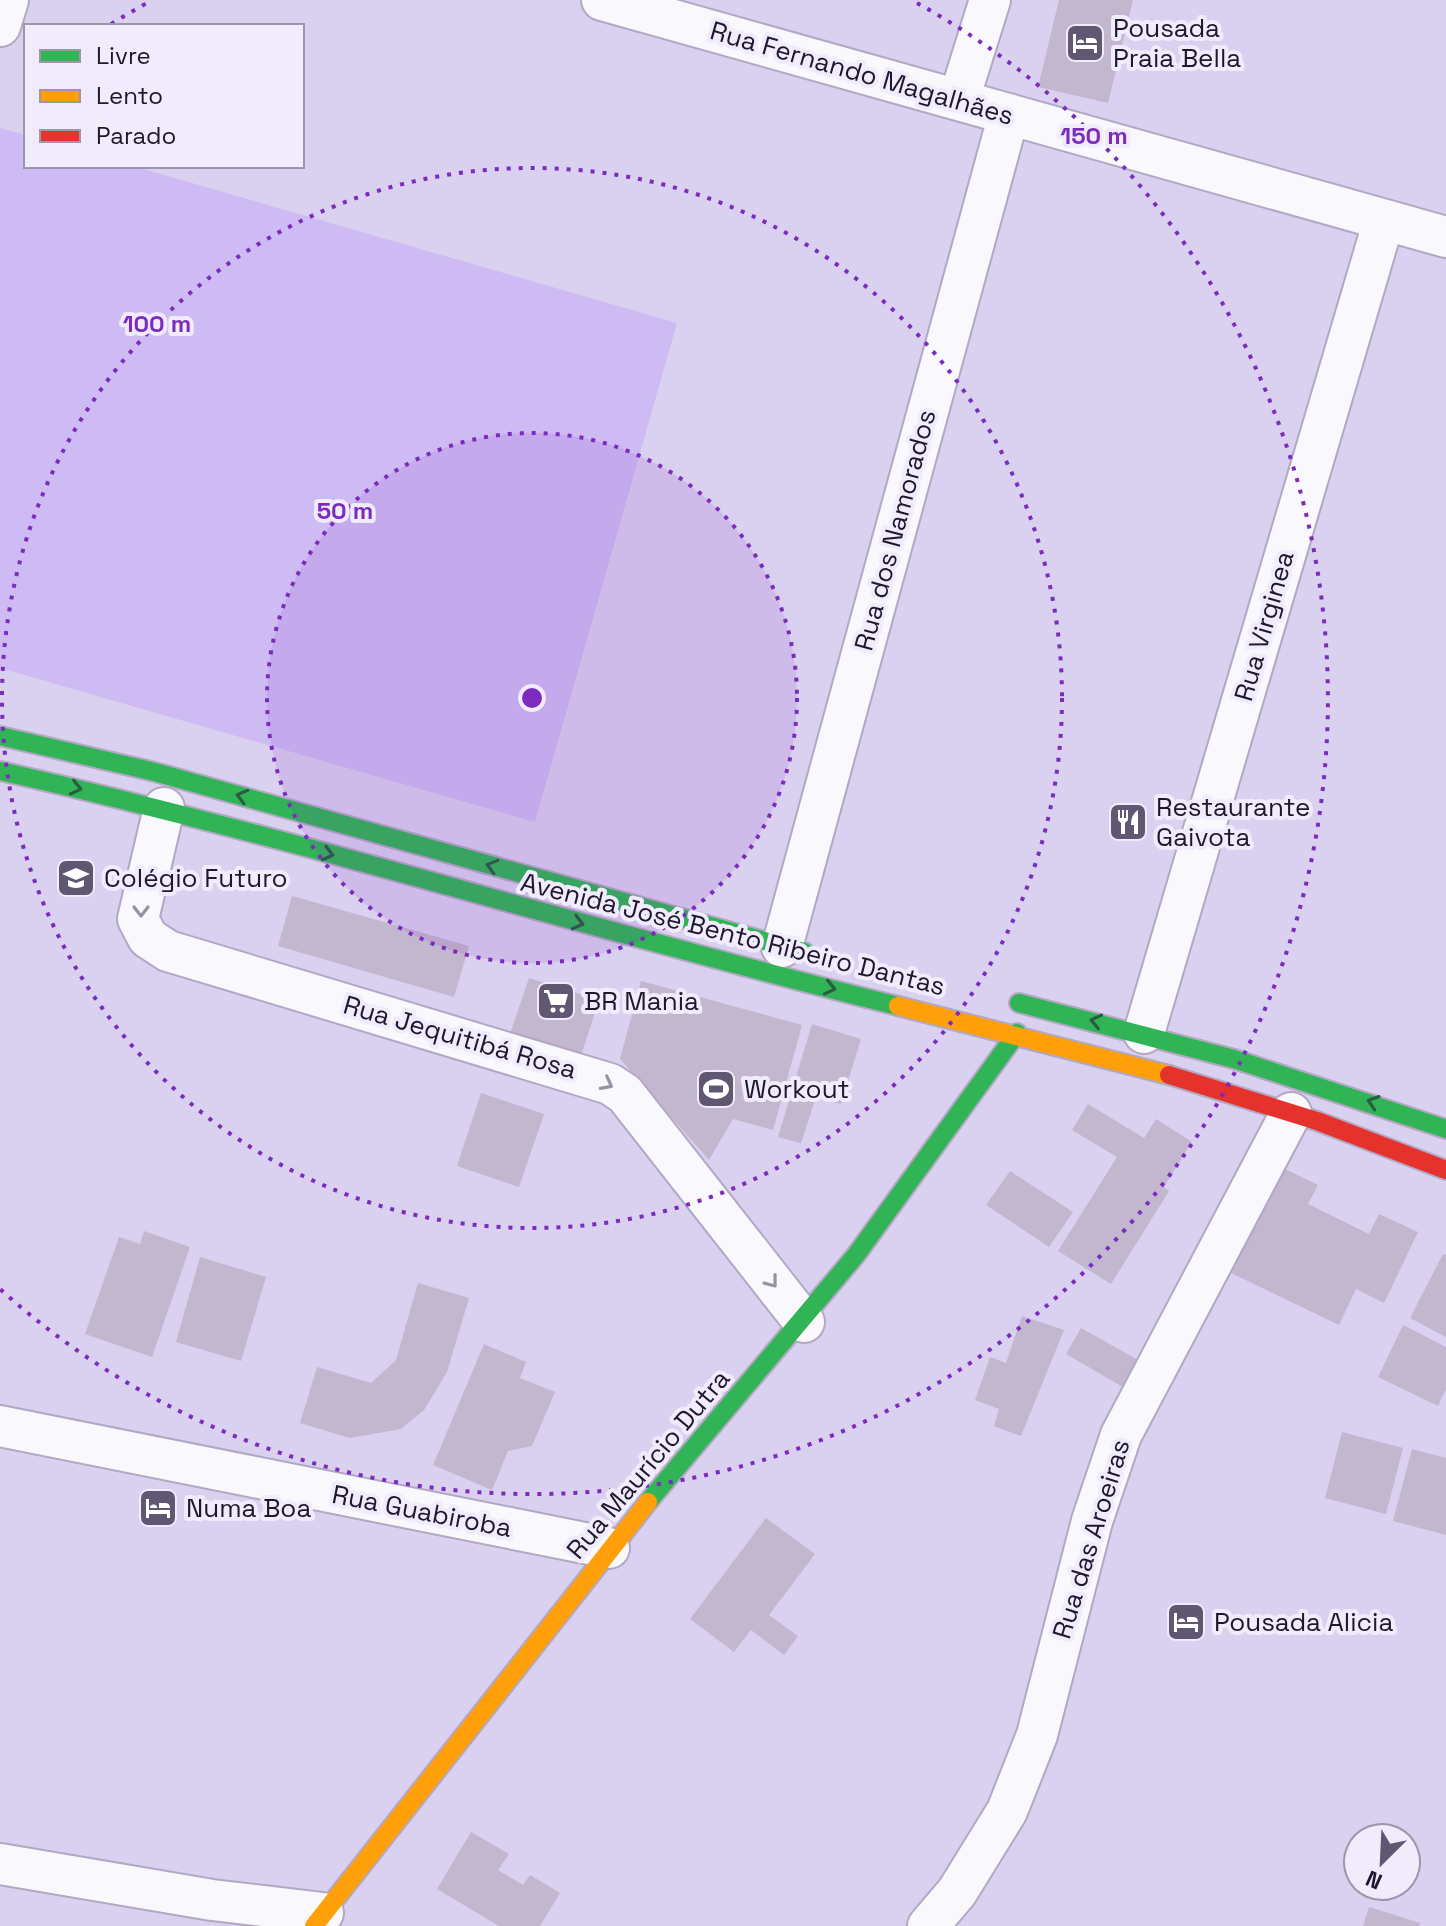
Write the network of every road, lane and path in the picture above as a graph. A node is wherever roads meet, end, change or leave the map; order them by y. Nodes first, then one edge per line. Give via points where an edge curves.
1 (8, 0) edge
2 (602, 0) edge
3 (990, 0) edge
4 (0, 26) edge
5 (959, 99) junction
6 (1009, 114) junction
7 (1384, 220) junction
8 (1446, 237) edge
9 (0, 736) edge
10 (0, 771) edge
11 (164, 808) junction
12 (782, 947) junction
13 (827, 957) dead end
14 (993, 997) dead end
15 (1017, 1033) junction
16 (1144, 1033) junction
17 (1291, 1113) junction
18 (1446, 1129) edge
19 (1446, 1170) edge
20 (804, 1322) junction
21 (0, 1426) edge
22 (609, 1548) junction
23 (0, 1864) edge
24 (319, 1920) edge
25 (928, 1926) edge

1 - 4 street
2 - 5 street, Rua Fernando Magalhães
3 - 5 street
5 - 6 street, Rua Fernando Magalhães
6 - 7 street, Rua Fernando Magalhães
6 - 12 street, Rua dos Namorados
7 - 8 street, Rua Fernando Magalhães
7 - 16 street, Rua Virginea
12 -> 9 main road, Avenida José Bento Ribeiro Dantas via 151,771
10 -> 11 main road, Avenida José Bento Ribeiro Dantas
11 -> 15 main road, Avenida José Bento Ribeiro Dantas via 716,961
11 -> 20 street, Rua Jequitibá Rosa via 138,919 148,938 168,951 610,1084 625,1094
12 - 13 main road, Avenida José Bento Ribeiro Dantas
16 -> 14 main road
15 - 17 main road, Avenida José Bento Ribeiro Dantas
15 - 20 main road, Rua Maurício Dutra
18 -> 16 main road
17 - 19 main road, Avenida José Bento Ribeiro Dantas
17 - 25 street, Rua das Aroeiras via 1121,1435 1088,1534 1037,1735 1007,1811 957,1892
20 - 22 main road, Rua Maurício Dutra
21 - 22 street, Rua Guabiroba
22 - 24 main road, Rua Maurício Dutra
23 - 24 street

